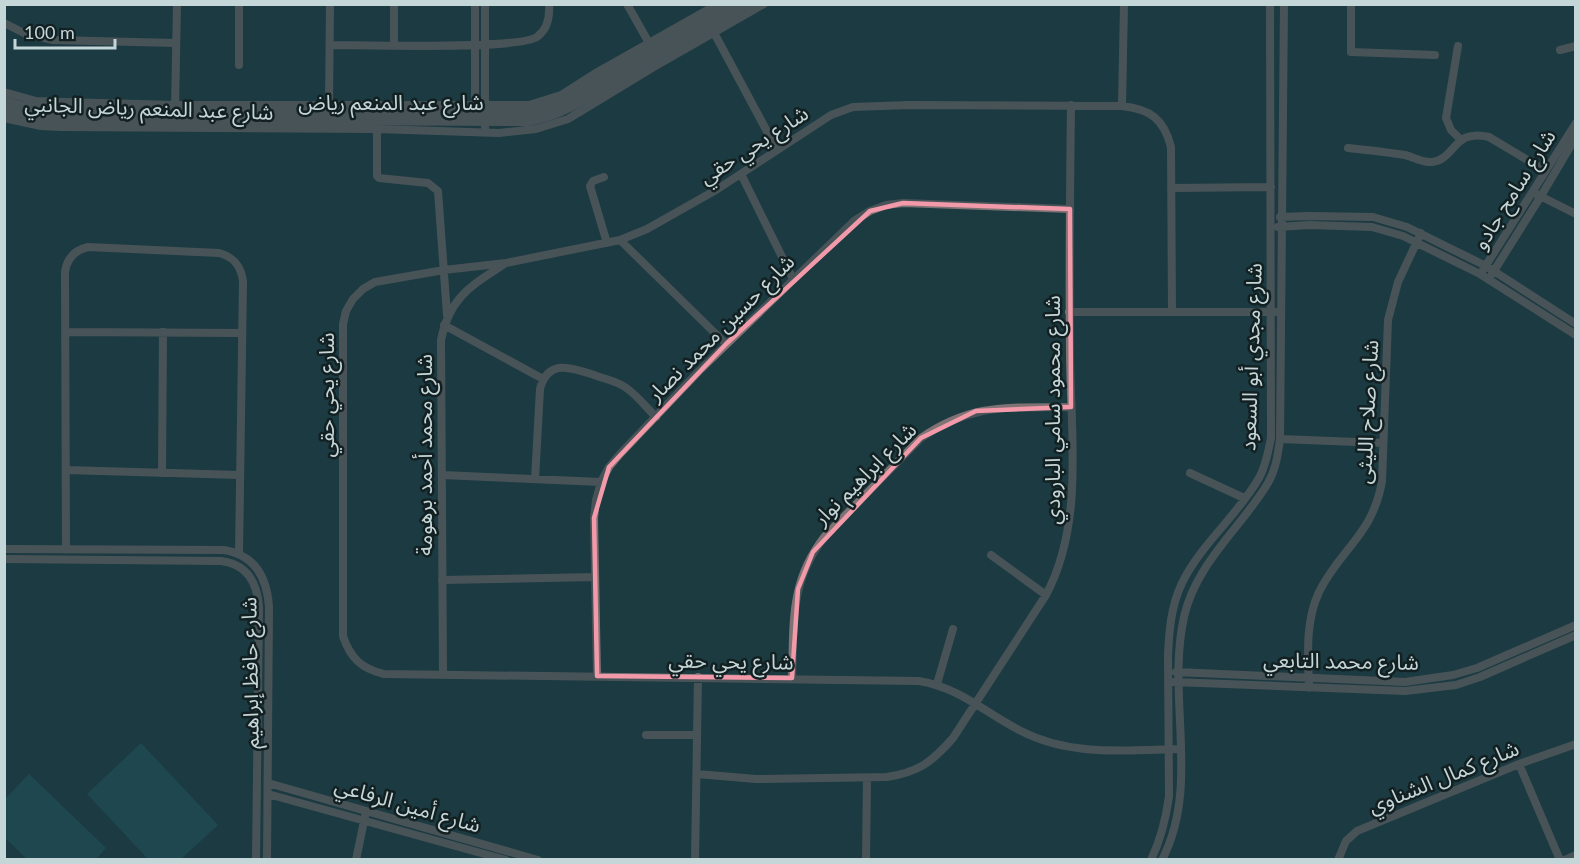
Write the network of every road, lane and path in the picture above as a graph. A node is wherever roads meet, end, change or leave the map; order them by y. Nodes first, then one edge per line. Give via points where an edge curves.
1 (177, 4) edge
2 (239, 4) edge
3 (330, 4) edge
4 (394, 4) edge
5 (475, 4) edge
6 (485, 4) edge
7 (549, 4) edge
8 (627, 4) edge
9 (718, 4) edge
10 (732, 4) edge
11 (749, 4) edge
12 (764, 4) edge
13 (1124, 4) edge
14 (1270, 4) edge
15 (1284, 4) edge
16 (1351, 4) edge
17 (4, 23) edge
18 (1271, 23) junction
19 (1284, 23) junction
20 (713, 30) junction
21 (176, 43) junction
22 (649, 43) junction
23 (475, 44) junction
24 (485, 44) junction
25 (330, 45) junction
26 (394, 45) junction
27 (1458, 46) dead end
28 (1575, 46) edge
29 (1560, 50) dead end
30 (1435, 55) dead end
31 (239, 65) dead end
32 (4, 92) edge
33 (4, 101) edge
34 (329, 105) junction
35 (1071, 105) junction
36 (1122, 106) junction
37 (4, 110) edge
38 (175, 117) junction
39 (480, 117) junction
40 (4, 118) edge
41 (61, 123) junction
42 (1575, 123) edge
43 (421, 125) junction
44 (377, 129) junction
45 (1575, 137) edge
46 (1461, 140) junction
47 (1348, 148) dead end
48 (777, 150) junction
49 (1546, 171) junction
50 (741, 174) junction
51 (604, 177) dead end
52 (1270, 187) junction
53 (1172, 188) junction
54 (1537, 194) junction
55 (1070, 209) junction
56 (1575, 214) edge
57 (1283, 222) junction
58 (1271, 223) junction
59 (1419, 237) junction
60 (620, 240) junction
61 (607, 243) junction
62 (506, 263) junction
63 (444, 270) junction
64 (1487, 273) junction
65 (793, 279) junction
66 (1070, 312) junction
67 (1172, 312) junction
68 (1270, 312) junction
69 (1281, 312) junction
70 (447, 315) junction
71 (1575, 324) edge
72 (444, 325) junction
73 (65, 332) junction
74 (163, 332) junction
75 (242, 333) junction
76 (1575, 335) edge
77 (726, 344) junction
78 (543, 379) junction
79 (1071, 407) junction
80 (656, 417) junction
81 (1280, 439) junction
82 (1383, 443) junction
83 (66, 470) junction
84 (162, 473) junction
85 (1190, 473) dead end
86 (240, 475) junction
87 (441, 475) junction
88 (535, 479) junction
89 (602, 482) junction
90 (1244, 498) junction
91 (4, 549) edge
92 (66, 550) junction
93 (153, 550) junction
94 (240, 554) junction
95 (991, 555) dead end
96 (4, 559) edge
97 (152, 560) junction
98 (595, 577) junction
99 (442, 580) junction
100 (1046, 595) junction
101 (1575, 625) edge
102 (953, 629) dead end
103 (1575, 635) edge
104 (270, 652) junction
105 (258, 653) junction
106 (443, 674) junction
107 (597, 676) junction
108 (698, 677) junction
109 (1167, 677) junction
110 (1179, 677) junction
111 (792, 678) junction
112 (1309, 683) junction
113 (937, 684) junction
114 (975, 704) junction
115 (646, 735) dead end
116 (697, 735) junction
117 (1575, 744) edge
118 (1169, 749) junction
119 (1180, 749) junction
120 (1519, 764) junction
121 (697, 774) junction
122 (867, 778) junction
123 (268, 783) junction
124 (268, 794) junction
125 (366, 810) junction
126 (364, 820) junction
127 (453, 839) junction
128 (1575, 855) edge
129 (256, 860) edge
130 (267, 860) edge
131 (356, 860) edge
132 (506, 860) edge
133 (538, 860) edge
134 (695, 860) edge
135 (866, 860) edge
136 (1151, 860) edge
137 (1162, 860) edge
138 (1338, 860) edge
139 (1560, 860) edge
140 (1565, 860) edge

1 - 21 street
2 - 31 street
3 - 25 street
4 - 26 street
5 - 23 street
6 - 24 street
7 - 24 street via 547,25 535,39
8 - 22 street
9 - 22 street, شارع عبد المنعم رياض الجانبي
10 - 39 street, شارع عبد المنعم رياض via 566,101 540,111
11 - 20 street, شارع عبد المنعم رياض
12 - 20 street
13 - 36 street
14 - 18 street, شارع مجدي أبو السعود
15 - 19 street, شارع مجدي أبو السعود
16 - 30 street via 1352,52
17 - 21 street via 26,34 53,40
18 - 19 street
18 - 52 street, شارع مجدي أبو السعود
19 - 57 street, شارع مجدي أبو السعود
20 - 39 street, شارع عبد المنعم رياض via 647,60 535,125
20 - 48 street
21 - 38 street
22 - 39 street, شارع عبد المنعم رياض الجانبي via 561,96
23 - 24 street
23 - 26 street
23 - 39 street
24 - 39 street
25 - 26 street
25 - 34 street
27 - 46 street via 1446,118
28 - 29 street
32 - 38 street, شارع عبد المنعم رياض الجانبي via 36,101
33 - 38 street, شارع عبد المنعم رياض via 48,110
34 - 38 street, شارع عبد المنعم رياض الجانبي
34 - 39 street, شارع عبد المنعم رياض الجانبي
35 - 36 street, شارع يحي حقي
35 - 48 street, شارع يحي حقي via 854,107 831,115
35 - 55 street, شارع محمود سامي البارودي
36 - 53 street, شارع يحي حقي via 1148,112 1163,127 1171,147
37 - 41 street, شارع عبد المنعم رياض
38 - 39 street, شارع عبد المنعم رياض
38 - 41 street, شارع عبد المنعم رياض
38 - 43 street, شارع عبد المنعم رياض
38 - 44 street, شارع عبد المنعم رياض الجانبي
39 - 43 street, شارع عبد المنعم رياض
40 - 41 street, شارع عبد المنعم رياض الجانبي via 41,126
42 - 49 street, شارع سامح جادو
43 - 44 street, شارع عبد المنعم رياض الجانبي
44 - 63 street via 377,176 428,183 438,191
45 - 54 street, شارع سامح جادو
46 - 47 street via 1435,162
46 - 49 street via 1472,135 1489,137
48 - 50 street, شارع يحي حقي
49 - 54 street, شارع سامح جادو
50 - 60 street, شارع يحي حقي via 670,217
50 - 65 street
51 - 61 street via 591,182 590,188
52 - 53 street
52 - 58 street, شارع مجدي أبو السعود
53 - 67 street, شارع يحي حقي
54 - 56 street
54 - 64 street, شارع سامح جادو
55 - 65 street, شارع حسين محمد نصار via 903,202 886,205 854,221
55 - 66 street, شارع محمود سامي البارودي
57 - 58 street
57 - 59 street via 1372,227
57 - 69 street, شارع مجدي أبو السعود
58 - 68 street, شارع مجدي أبو السعود
59 - 64 street
59 - 82 street, شارع صلاح الليثى via 1398,282 1388,320
60 - 61 street, شارع يحي حقي
60 - 77 street
61 - 62 street, شارع يحي حقي
62 - 63 street, شارع يحي حقي
62 - 70 street, شارع محمد أحمد برهومة via 469,287
63 - 70 street
63 - 106 street, شارع يحي حقي via 375,282 353,299 343,324 345,642 353,658 373,671
64 - 71 street
64 - 76 street
65 - 77 street, شارع حسين محمد نصار
66 - 67 street
66 - 79 street, شارع محمود سامي البارودي
67 - 68 street
68 - 69 street
68 - 90 street, شارع مجدي أبو السعود via 1271,438 1260,477
69 - 81 street, شارع مجدي أبو السعود
70 - 72 street, شارع محمد أحمد برهومة
72 - 78 street
72 - 87 street, شارع محمد أحمد برهومة
73 - 74 street
73 - 75 street via 65,267 72,255 88,247 219,253 229,257 242,276
73 - 83 street
74 - 75 street
74 - 84 street
75 - 86 street
77 - 80 street, شارع حسين محمد نصار
78 - 80 street via 553,370 566,367 610,380 632,392
78 - 88 street
79 - 100 street, شارع محمود سامي البارودي via 1068,538 1056,578
79 - 111 street, شارع ابراهيم نوار via 976,411 956,417 921,438 813,552 798,589
80 - 89 street, شارع حسين محمد نصار via 620,454
81 - 82 street
81 - 110 street, شارع مجدي أبو السعود via 1269,481 1194,587 1184,616
82 - 112 street, شارع صلاح الليثى via 1382,481 1376,508 1327,578 1314,606 1308,636
83 - 84 street
83 - 92 street
84 - 86 street
85 - 90 street
86 - 94 street
87 - 88 street
87 - 99 street, شارع محمد أحمد برهومة
88 - 89 street
89 - 98 street, شارع حسين محمد نصار via 594,518
90 - 109 street, شارع مجدي أبو السعود via 1182,583 1173,613
91 - 92 street
92 - 93 street
93 - 94 street via 224,550
93 - 97 street
94 - 104 street, شارع حافظ إبراهيم via 255,564 266,584
95 - 100 street
96 - 97 street, شارع حافظ إبراهيم
97 - 105 street, شارع حافظ إبراهيم via 231,562 247,573 258,598
98 - 99 street
98 - 107 street, شارع حسين محمد نصار
99 - 106 street, شارع محمد أحمد برهومة
100 - 114 street, شارع محمود سامي البارودي
101 - 112 street, شارع محمد التابعي via 1477,669 1453,675 1405,682
102 - 113 street
103 - 112 street, شارع محمد التابعي via 1456,685 1405,691
104 - 105 street
104 - 123 street, شارع حافظ إبراهيم
105 - 129 street, شارع حافظ إبراهيم
106 - 107 street, شارع يحي حقي
107 - 108 street, شارع يحي حقي
108 - 111 street, شارع يحي حقي
108 - 116 street
109 - 110 street, شارع محمد التابعي
109 - 118 street, شارع مجدي أبو السعود
110 - 112 street, شارع محمد التابعي
110 - 119 street, شارع مجدي أبو السعود
111 - 113 street, شارع يحي حقي
113 - 114 street, شارع يحي حقي
114 - 118 street, شارع يحي حقي via 1022,732 1060,746
114 - 122 street, شارع محمود سامي البارودي via 953,738 925,766 906,774
115 - 116 street
116 - 121 street
117 - 120 street, شارع كمال الشناوي
118 - 119 street, شارع يحي حقي
118 - 136 street, شارع مجدي أبو السعود via 1167,818
119 - 137 street, شارع مجدي أبو السعود via 1178,819
120 - 138 street, شارع كمال الشناوي via 1358,831 1346,841
120 - 139 street
121 - 122 street, شارع محمود سامي البارودي via 756,779
121 - 134 street
122 - 135 street
123 - 124 street, شارع حافظ إبراهيم
123 - 125 street, شارع أمين الرفاعي
124 - 126 street, شارع أمين الرفاعي
124 - 130 street, شارع حافظ إبراهيم
125 - 126 street
125 - 127 street, شارع أمين الرفاعي
126 - 127 street, شارع أمين الرفاعي
126 - 131 street
127 - 132 street, شارع أمين الرفاعي
127 - 133 street, شارع أمين الرفاعي
128 - 140 street

